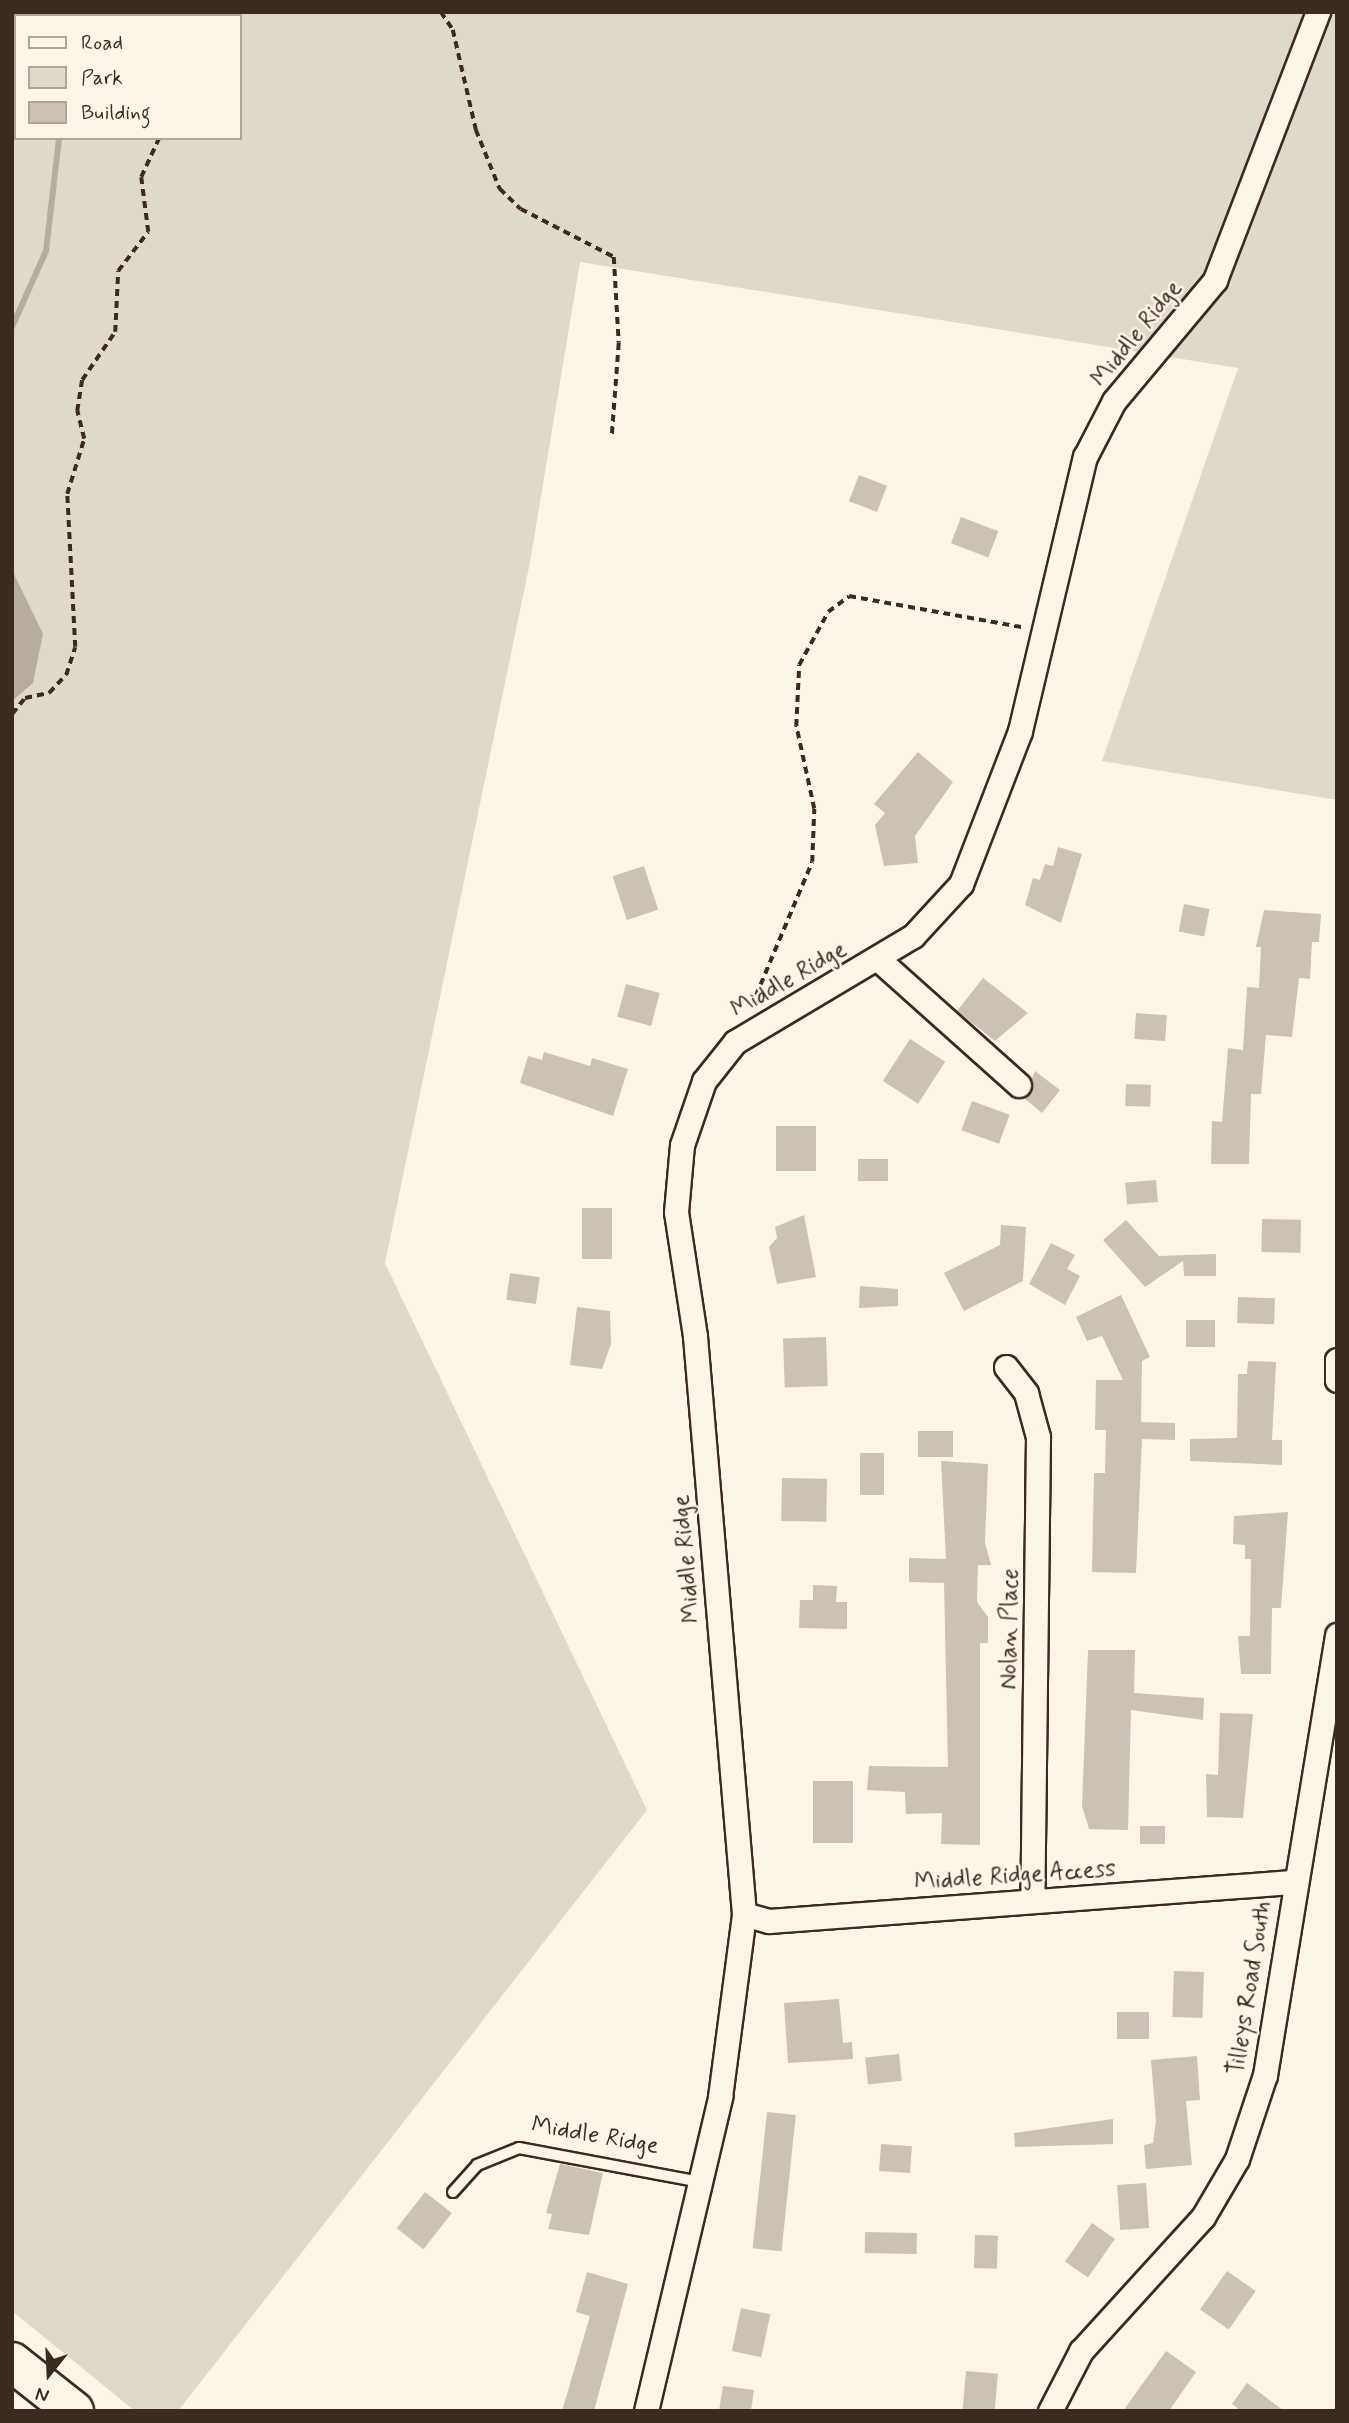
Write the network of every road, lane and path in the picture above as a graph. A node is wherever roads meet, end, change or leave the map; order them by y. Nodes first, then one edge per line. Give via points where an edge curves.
1 (441, 12) edge
2 (1318, 12) edge
3 (158, 140) edge
4 (612, 437) dead end
5 (1044, 631) junction
6 (12, 714) edge
7 (878, 959) junction
8 (741, 1038) junction
9 (1019, 1085) dead end
10 (1337, 1360) edge
11 (1006, 1367) dead end
12 (1337, 1380) edge
13 (1337, 1635) edge
14 (1292, 1882) junction
15 (1032, 1900) junction
16 (744, 1914) junction
17 (700, 2182) junction
18 (453, 2192) dead end
19 (12, 2362) edge
20 (74, 2411) edge
21 (646, 2411) edge
22 (1050, 2411) edge

1 - 4 path via 453,30 476,130 500,189 521,209 614,257 619,343
2 - 5 street, Middle Ridge via 1215,280 1114,401 1085,457
3 - 6 path via 141,177 148,232 118,271 115,332 82,380 77,411 84,439 67,494 75,647 66,675 49,693 25,698
5 - 7 street, Middle Ridge via 1009,769 971,865 940,914
5 - 8 path via 849,596 828,611 799,665 796,726 814,808 812,862
7 - 8 street, Middle Ridge
7 - 9 street
8 - 16 street, Middle Ridge via 704,1081 682,1145 676,1212 695,1336
10 - 12 street
11 - 15 street, Nolan Place via 1032,1408 1039,1451
13 - 14 street, Tilleys Road South
14 - 15 street, Middle Ridge Access
14 - 22 street, Tilleys Road South via 1265,2075 1237,2159 1203,2217 1081,2351
15 - 16 street, Middle Ridge Access via 769,1921
16 - 17 street, Middle Ridge via 720,2097
17 - 18 lane, Middle Ridge via 519,2148 477,2165
17 - 21 street, Middle Ridge
19 - 20 highway

